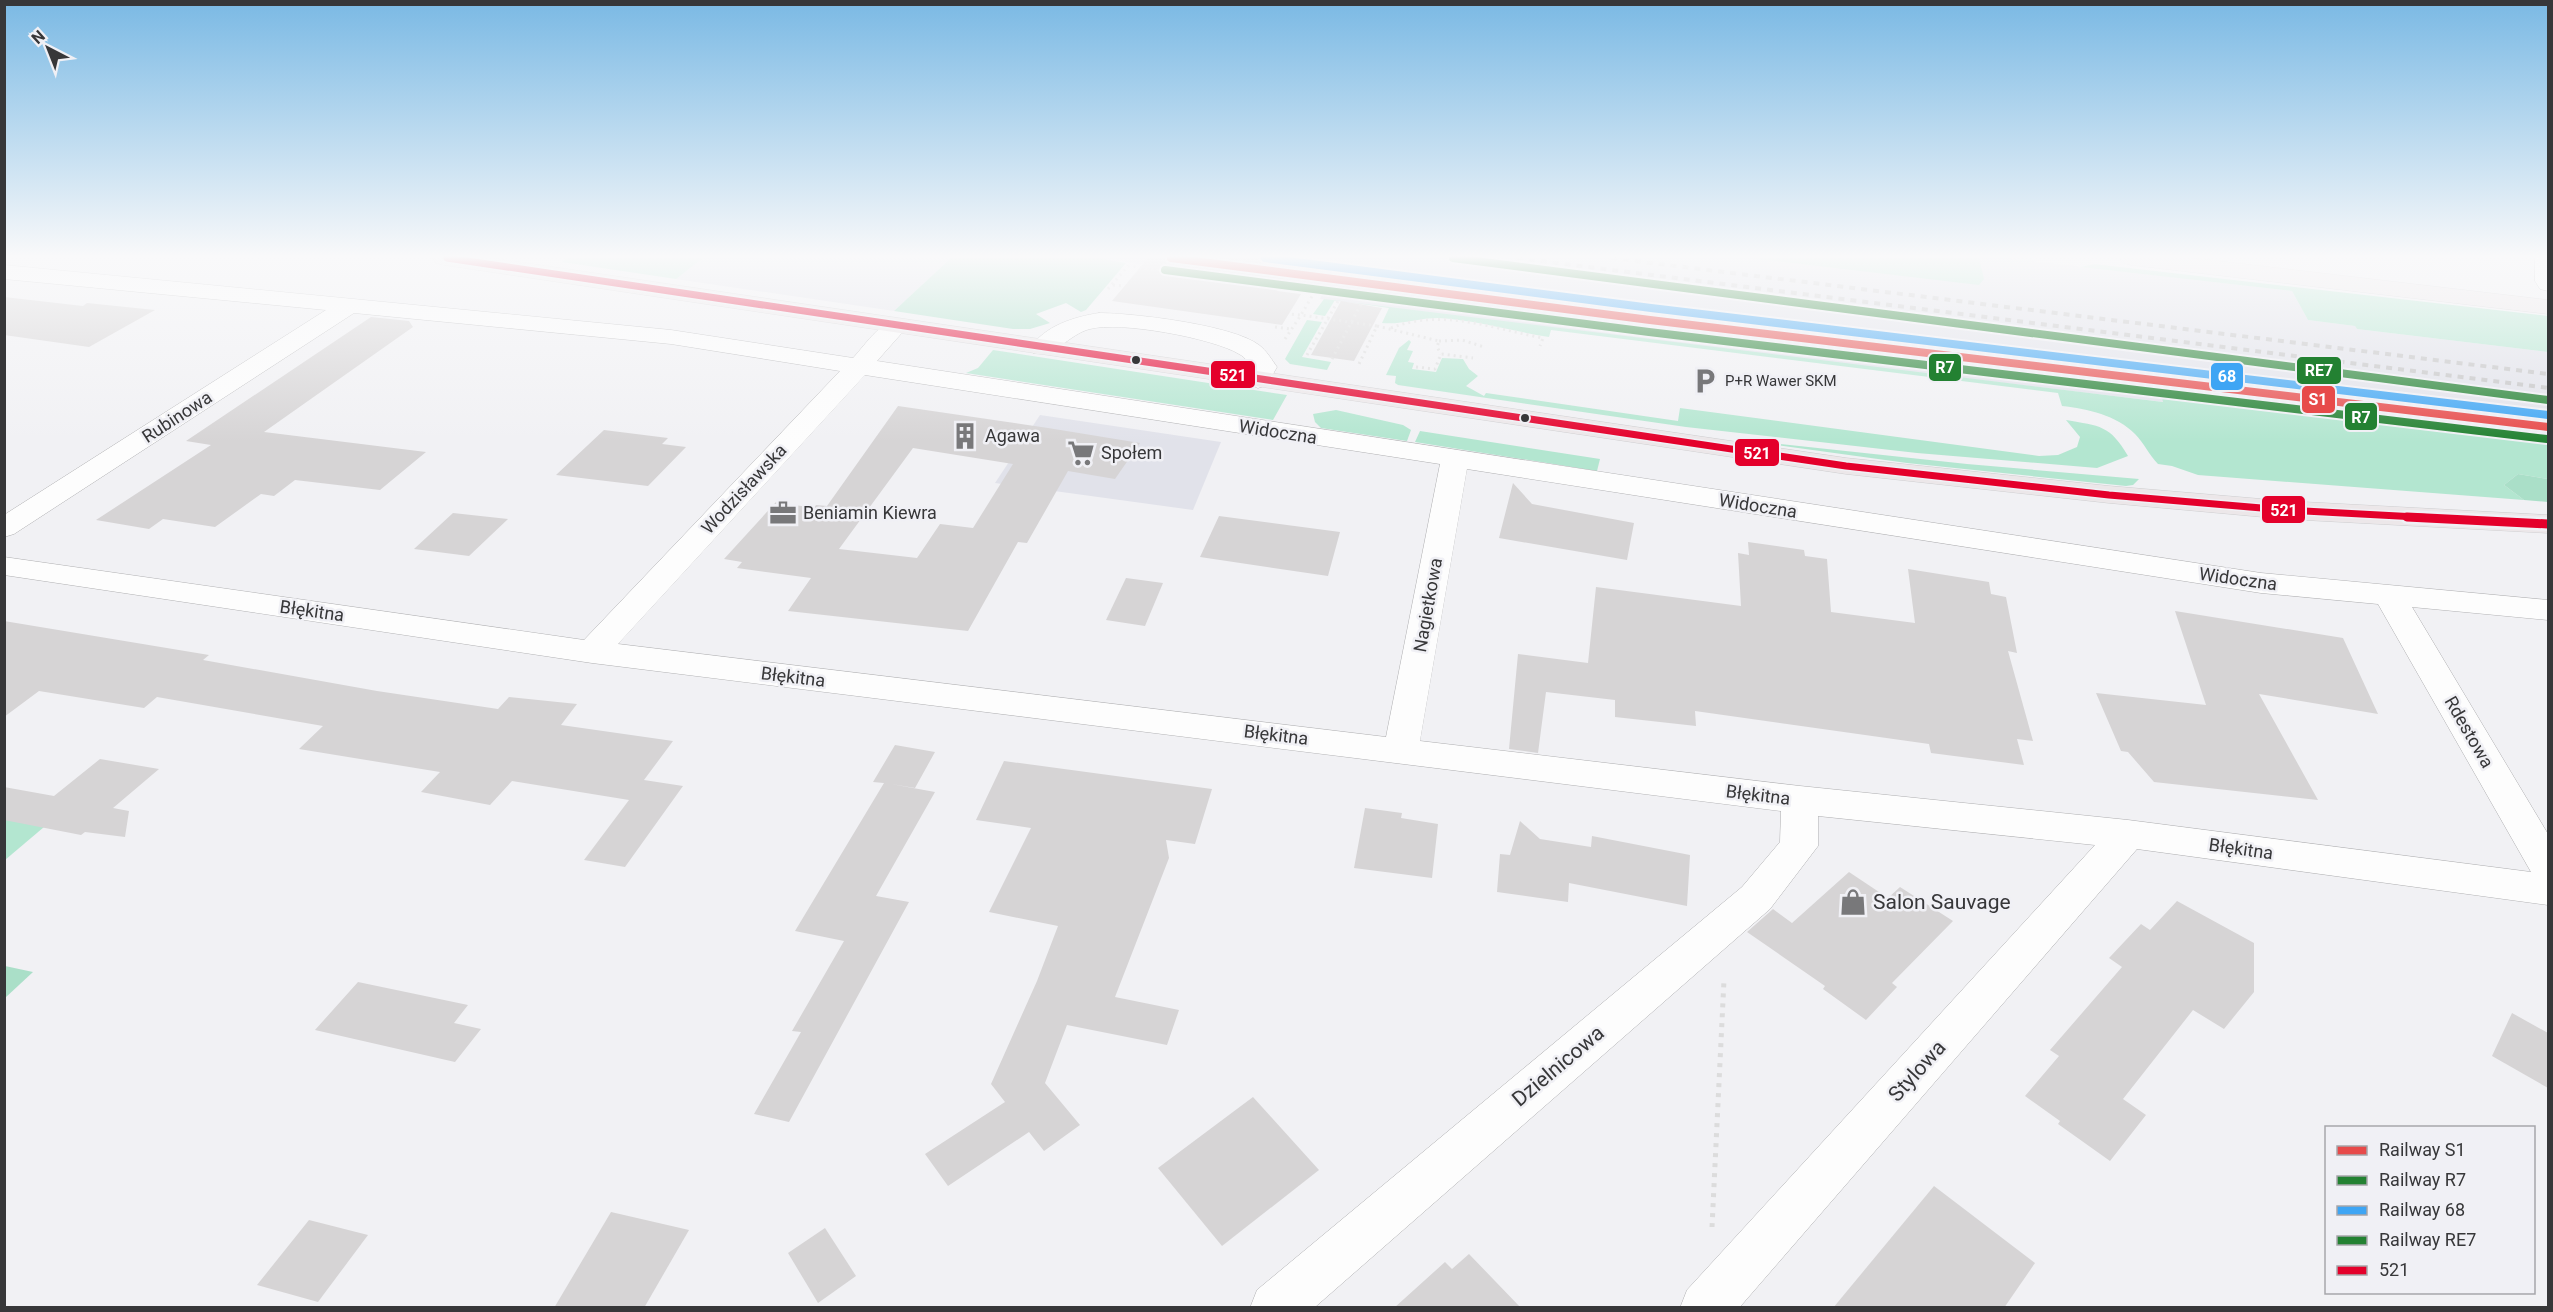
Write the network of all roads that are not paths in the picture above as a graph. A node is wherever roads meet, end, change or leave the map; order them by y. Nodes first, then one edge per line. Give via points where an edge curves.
1 (328, 319) edge
2 (486, 319) edge
3 (851, 319) edge
4 (896, 326) junction
5 (1042, 348) junction
6 (858, 366) junction
7 (1258, 380) junction
8 (1455, 460) junction
9 (2548, 524) edge
10 (4, 528) edge
11 (4, 566) edge
12 (2390, 597) junction
13 (2548, 610) edge
14 (592, 652) junction
15 (1401, 749) junction
16 (1800, 800) junction
17 (2128, 834) junction
18 (2548, 867) edge
19 (2548, 890) edge
20 (1275, 1308) edge
21 (1706, 1308) edge

1 - 10 street, Rubinowa
2 - 6 street, Widoczna via 670,337
3 - 4 main road
4 - 5 main road
4 - 6 street, Wodzisławska
5 - 7 main road
5 - 7 street via 1056,334 1099,320 1191,331 1224,338 1251,350 1264,367
6 - 8 street, Widoczna
6 - 14 street, Wodzisławska
7 - 9 main road via 1826,463 1988,482 2343,514
8 - 12 street, Widoczna via 2261,584
8 - 15 street, Nagietkowa
11 - 14 street, Błękitna
12 - 13 street, Widoczna
12 - 18 street, Rdestowa
14 - 15 street, Błękitna
15 - 16 street, Błękitna
16 - 17 street, Błękitna
16 - 20 street, Dzielnicowa via 1798,846 1756,898
17 - 19 street, Błękitna
17 - 21 street, Stylowa

